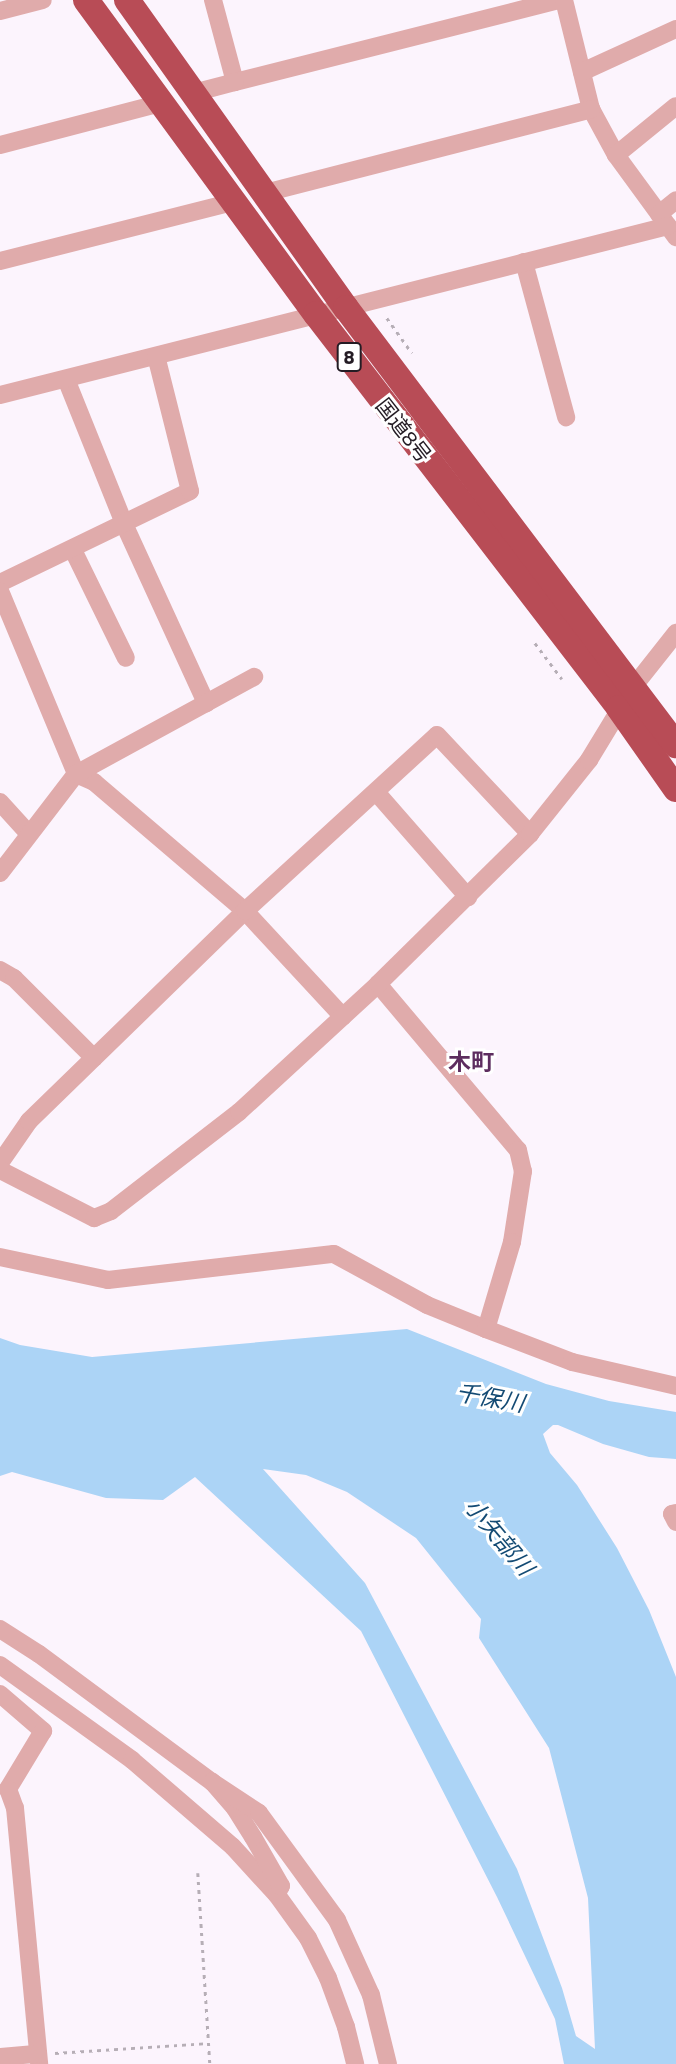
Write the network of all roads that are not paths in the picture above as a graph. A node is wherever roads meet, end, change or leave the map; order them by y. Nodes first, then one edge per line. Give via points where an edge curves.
1 (43, 0) edge
2 (86, 0) edge
3 (127, 0) edge
4 (213, 0) edge
5 (558, 0) edge
6 (564, 0) edge
7 (0, 11) edge
8 (676, 29) edge
9 (582, 72) junction
10 (235, 82) junction
11 (193, 93) junction
12 (161, 103) junction
13 (676, 106) edge
14 (591, 109) junction
15 (0, 145) edge
16 (616, 155) junction
17 (265, 193) junction
18 (676, 200) edge
19 (234, 202) junction
20 (668, 225) edge
21 (0, 261) edge
22 (524, 262) junction
23 (346, 308) junction
24 (316, 314) junction
25 (156, 356) junction
26 (66, 379) junction
27 (0, 395) edge
28 (566, 417) dead end
29 (125, 526) junction
30 (73, 550) junction
31 (0, 583) edge
32 (0, 591) edge
33 (676, 633) edge
34 (127, 658) dead end
35 (254, 677) dead end
36 (634, 686) junction
37 (206, 703) junction
38 (619, 708) junction
39 (676, 745) edge
40 (76, 774) junction
41 (676, 789) edge
42 (376, 792) junction
43 (0, 802) edge
44 (29, 834) junction
45 (530, 834) junction
46 (0, 873) edge
47 (468, 897) junction
48 (245, 911) junction
49 (0, 970) edge
50 (378, 984) junction
51 (343, 1017) junction
52 (94, 1058) junction
53 (0, 1163) edge
54 (0, 1170) edge
55 (0, 1257) edge
56 (486, 1329) junction
57 (676, 1386) edge
58 (676, 1513) edge
59 (676, 1522) edge
60 (0, 1629) edge
61 (0, 1665) edge
62 (0, 1694) edge
63 (212, 1782) junction
64 (277, 1895) junction
65 (0, 2057) edge
66 (38, 2059) edge
67 (355, 2064) edge
68 (388, 2064) edge

1 - 7 street
2 - 12 highway, 国道8号 / 8
3 - 11 highway, 国道8号 / 8
4 - 10 street
5 - 10 street
6 - 9 street
8 - 9 street
9 - 14 street
10 - 11 street
11 - 17 highway, 国道8号 / 8
12 - 15 street
12 - 19 highway, 国道8号 / 8
13 - 16 street
14 - 16 street
14 - 17 street
16 - 20 street
17 - 23 highway, 国道8号 / 8
18 - 20 street
19 - 21 street
19 - 24 highway, 国道8号 / 8
20 - 22 street
22 - 23 street
22 - 28 street
23 - 24 street
23 - 36 highway, 国道8号 / 8
24 - 25 street
24 - 38 highway, 国道8号 / 8
25 - 26 street
25 - 29 street via 190,491
26 - 27 street
26 - 29 street
29 - 30 street
29 - 37 street
30 - 31 street
30 - 34 street
32 - 40 street
33 - 36 street
35 - 37 street
36 - 38 street
36 - 39 highway, 国道8号 / 8
37 - 40 street
38 - 41 highway, 国道8号 / 8
38 - 45 street via 589,760
40 - 44 street
40 - 48 street via 94,782
42 - 45 street via 437,735
42 - 47 street
42 - 48 street
43 - 44 street
44 - 46 street
45 - 47 street
47 - 50 street
48 - 51 street
48 - 52 street
49 - 52 street via 14,978
50 - 51 street
50 - 56 street via 518,1150 523,1171 512,1242
51 - 54 street via 239,1112 103,1214 94,1218
52 - 53 street via 29,1121
55 - 56 street via 108,1280 334,1254 427,1305
56 - 57 street via 572,1362
58 - 59 street via 672,1514
60 - 63 street
61 - 64 street via 132,1760 233,1847
62 - 66 street via 43,1731 8,1789 15,1808
63 - 64 street via 235,1808 281,1886
63 - 68 street via 259,1813 337,1920 371,1996
64 - 67 street via 309,1938 328,1978
65 - 66 street

